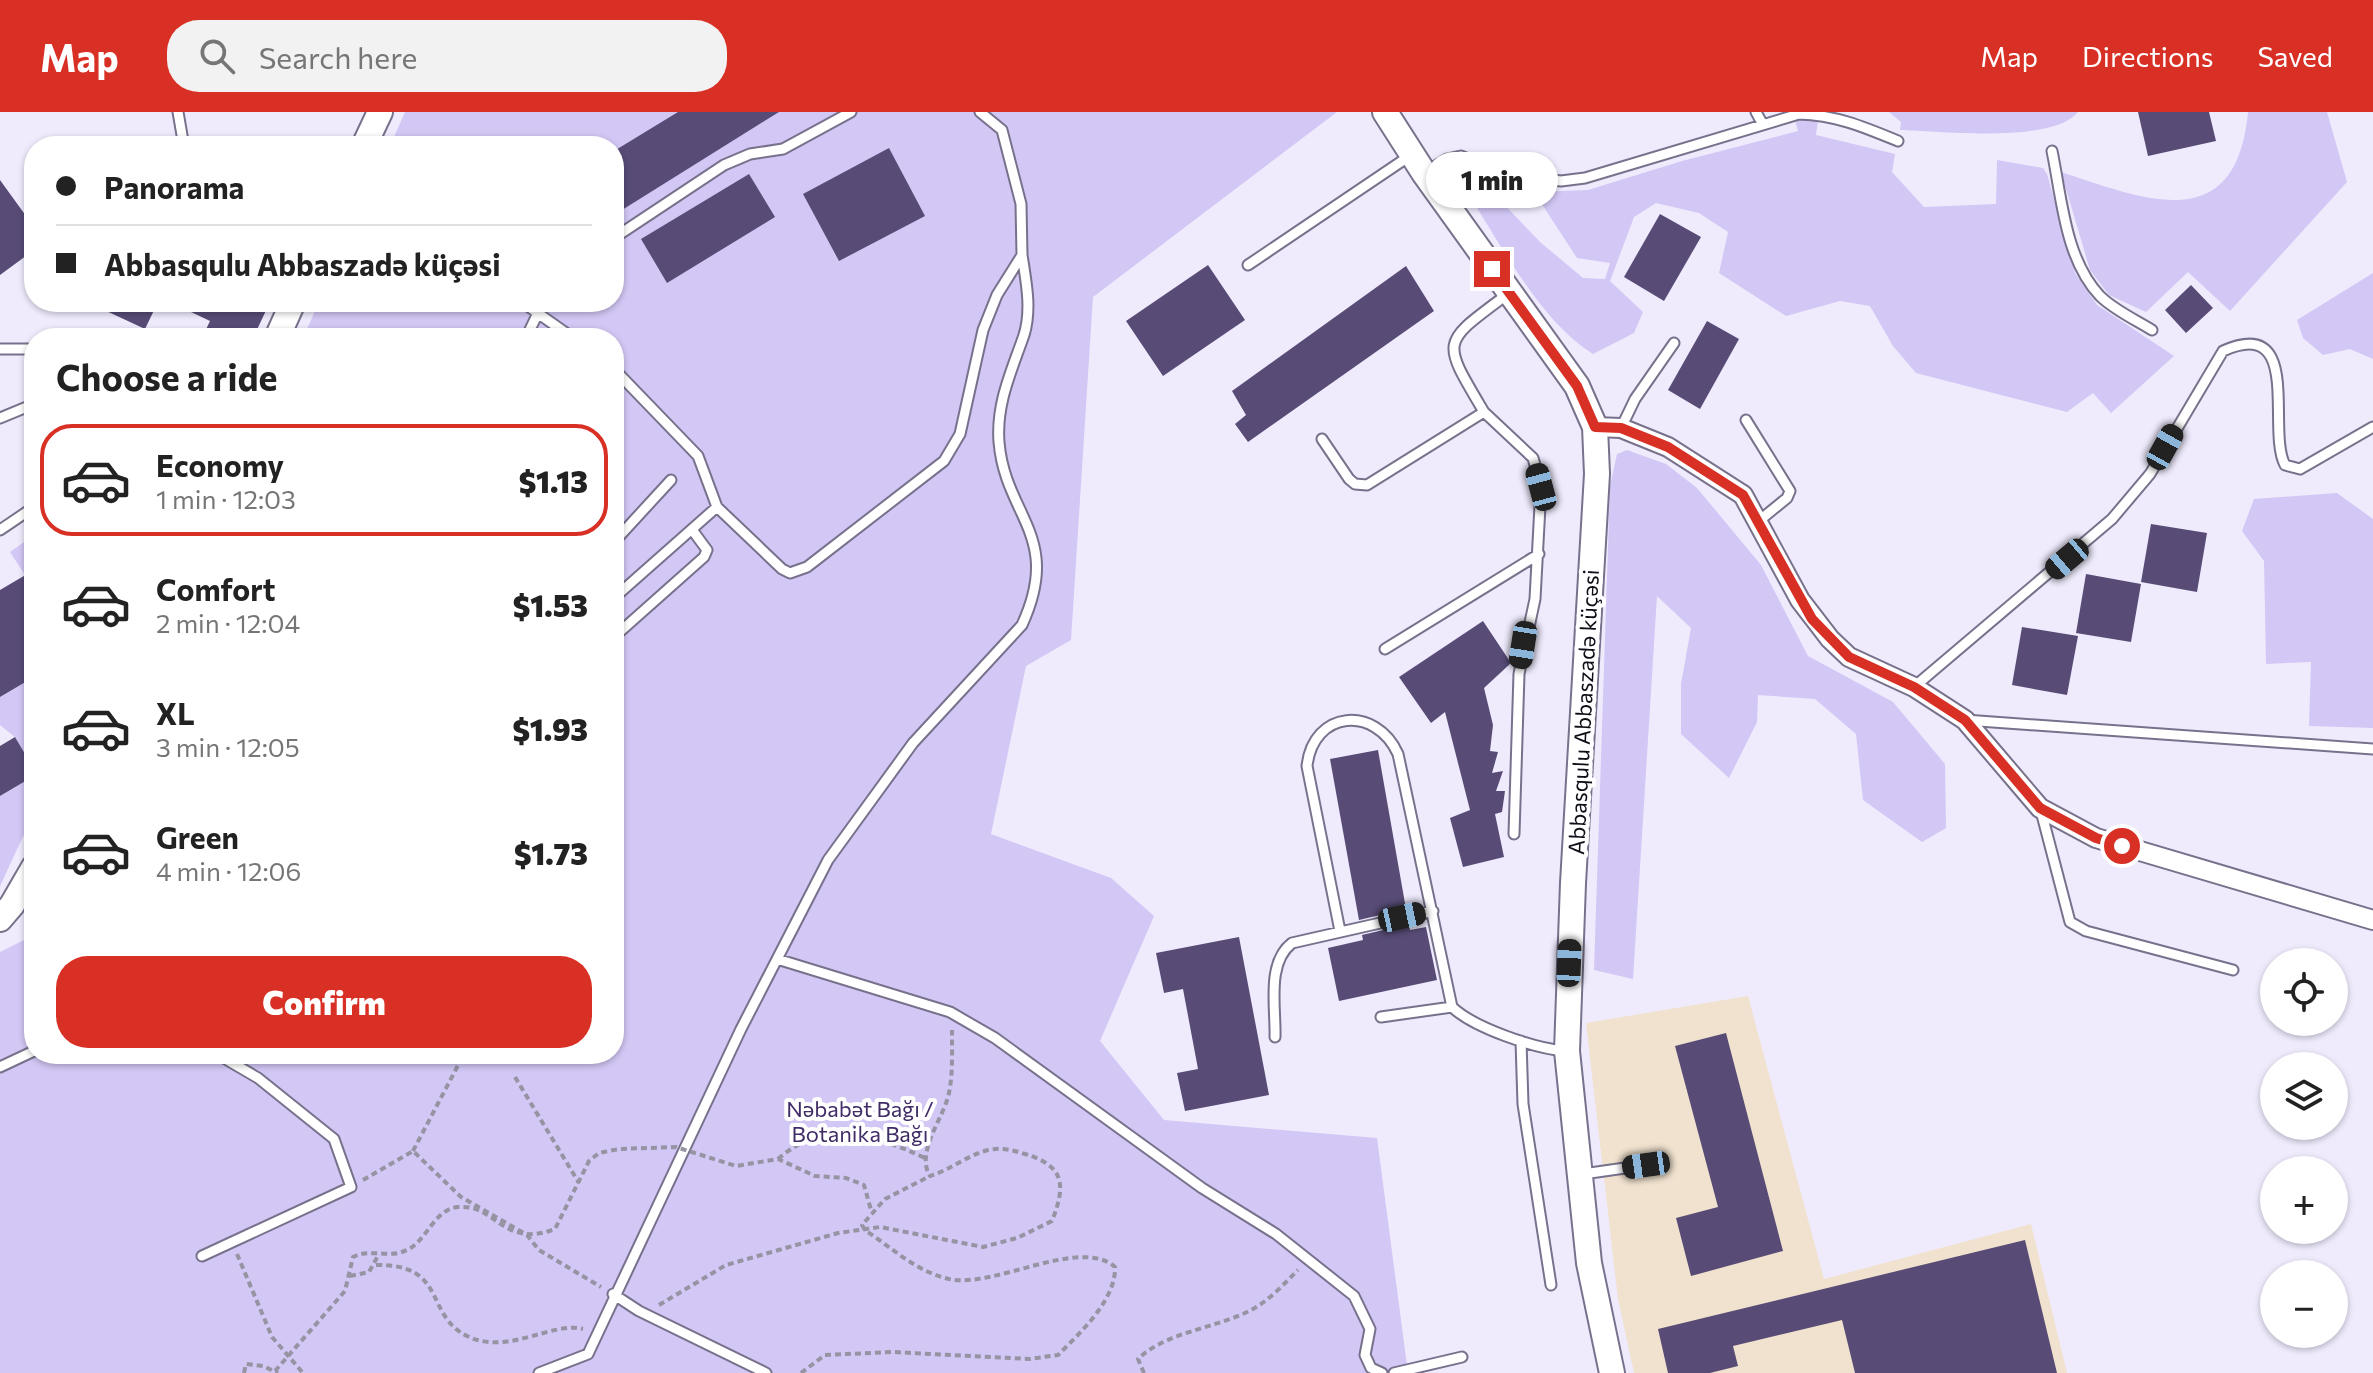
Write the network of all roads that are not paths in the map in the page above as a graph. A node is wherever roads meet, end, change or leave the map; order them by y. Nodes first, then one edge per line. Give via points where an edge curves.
1 (178, 112) edge
2 (380, 112) edge
3 (851, 112) edge
4 (980, 112) edge
5 (1385, 112) edge
6 (1756, 112) edge
7 (1762, 123) junction
8 (182, 136) edge
9 (369, 136) edge
10 (1898, 141) dead end
11 (2052, 151) dead end
12 (1418, 164) junction
13 (624, 231) edge
14 (1022, 255) junction
15 (1248, 265) dead end
16 (1509, 293) junction
17 (534, 312) edge
18 (537, 315) junction
19 (531, 328) edge
20 (557, 328) edge
21 (2152, 330) dead end
22 (1674, 343) dead end
23 (0, 349) edge
24 (24, 349) edge
25 (624, 379) edge
26 (24, 408) edge
27 (1484, 412) junction
28 (0, 418) edge
29 (1746, 420) dead end
30 (1595, 427) junction
31 (2373, 427) edge
32 (1621, 428) junction
33 (1322, 439) dead end
34 (671, 480) dead end
35 (717, 507) junction
36 (24, 514) edge
37 (1760, 520) junction
38 (0, 530) edge
39 (624, 531) edge
40 (693, 531) junction
41 (1539, 554) junction
42 (624, 590) edge
43 (624, 628) edge
44 (1385, 649) dead end
45 (1914, 687) junction
46 (1965, 720) junction
47 (2373, 749) edge
48 (2040, 808) junction
49 (1514, 834) dead end
50 (24, 884) edge
51 (1433, 911) junction
52 (0, 919) edge
53 (2373, 920) edge
54 (1340, 931) junction
55 (777, 959) junction
56 (2233, 970) dead end
57 (1452, 1007) junction
58 (1381, 1017) dead end
59 (1275, 1037) dead end
60 (1521, 1041) junction
61 (1567, 1051) junction
62 (24, 1056) edge
63 (234, 1064) edge
64 (0, 1067) edge
65 (1646, 1165) dead end
66 (1579, 1175) junction
67 (202, 1256) dead end
68 (1551, 1285) dead end
69 (613, 1294) junction
70 (1462, 1357) dead end
71 (1371, 1368) junction
72 (539, 1373) edge
73 (766, 1373) edge
74 (1358, 1373) edge
75 (1382, 1373) edge
76 (1394, 1373) edge
77 (1611, 1373) edge

1 - 8 lane
2 - 9 street
3 - 13 lane via 783,149 724,165
4 - 14 lane via 1002,130 1021,204
5 - 12 street, Abbasqulu Abbaszadə küçəsi
6 - 7 lane
7 - 10 lane via 1799,114 1828,115
7 - 12 lane via 1561,181 1500,173 1461,156
11 - 21 lane via 2082,273 2102,298
12 - 15 lane
12 - 16 street, Abbasqulu Abbaszadə küçəsi
14 - 35 lane via 983,330 960,434 932,471 807,567 790,573
14 - 55 lane via 1029,294 1024,334 1006,379 999,442 1003,466 1032,531 1036,583 1030,607 1022,625 913,743 828,860
16 - 27 lane via 1462,328 1453,345 1453,359
16 - 30 street, Abbasqulu Abbaszadə küçəsi via 1577,386
17 - 18 lane
18 - 19 lane
18 - 20 lane
22 - 32 lane
23 - 24 lane
25 - 35 lane via 698,456
26 - 28 lane
27 - 33 lane via 1367,485 1349,479
27 - 41 lane via 1533,458 1541,487
29 - 37 lane via 1790,491
30 - 32 street
30 - 61 street, Abbasqulu Abbaszadə küçəsi via 1597,474
31 - 45 lane via 2300,469 2285,465 2279,453 2280,386 2273,358 2260,346 2248,344 2223,351 2136,495
32 - 37 street via 1722,478 1743,495
34 - 39 lane
35 - 40 lane
36 - 38 lane
37 - 45 street via 1800,600 1821,629 1849,657
40 - 42 lane
40 - 43 lane via 707,550 704,557
41 - 44 lane
41 - 49 lane via 1519,674
45 - 46 street
46 - 47 lane
46 - 48 street
48 - 53 street via 2096,838
48 - 56 lane via 2070,922 2086,931
50 - 52 street
51 - 54 lane
51 - 54 lane via 1398,754 1381,729 1349,721 1321,731 1307,766
51 - 57 lane
54 - 59 lane via 1284,949 1276,974
55 - 69 lane
55 - 71 lane via 950,1012 995,1038 1354,1296 1370,1329 1365,1355
57 - 58 lane
57 - 60 lane
60 - 61 lane
60 - 68 lane via 1523,1104
61 - 66 street, Abbasqulu Abbaszadə küçəsi
62 - 64 lane
63 - 67 lane via 334,1139 351,1187
65 - 66 lane
66 - 77 street, Abbasqulu Abbaszadə küçəsi via 1589,1263
69 - 72 lane via 588,1354
69 - 73 lane
70 - 76 lane
71 - 74 lane
71 - 75 lane

